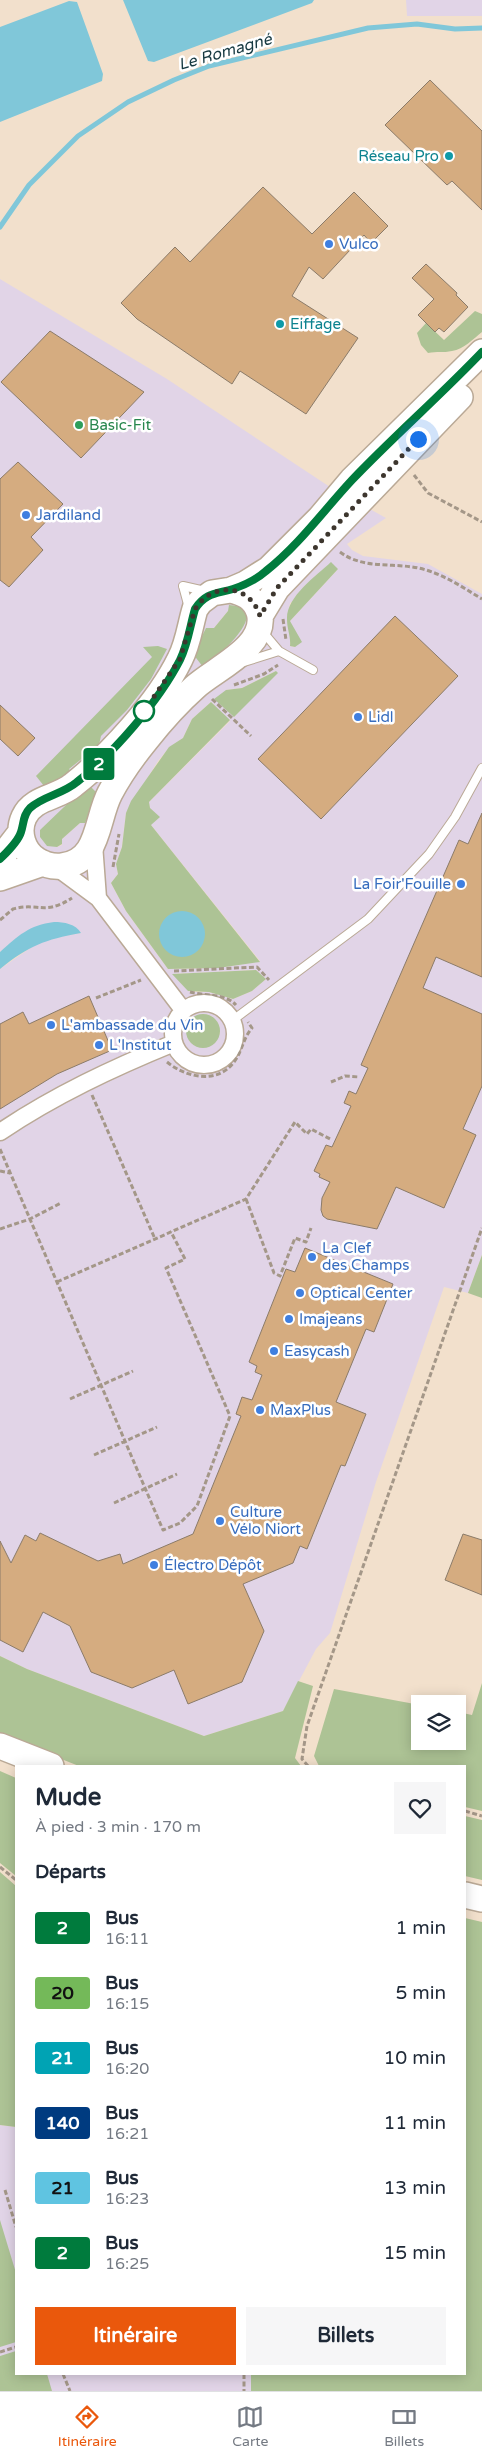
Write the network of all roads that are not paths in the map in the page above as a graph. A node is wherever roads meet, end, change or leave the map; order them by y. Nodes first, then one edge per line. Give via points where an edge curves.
1 (482, 352) edge
2 (482, 375) edge
3 (222, 591) junction
4 (260, 622) junction
5 (279, 651) junction
6 (313, 670) dead end
7 (219, 683) junction
8 (482, 768) edge
9 (21, 832) junction
10 (94, 844) junction
11 (0, 859) edge
12 (49, 865) junction
13 (0, 878) edge
14 (98, 898) junction
15 (183, 1010) junction
16 (231, 1019) junction
17 (174, 1043) junction
18 (0, 1132) edge
19 (0, 1746) edge
20 (0, 1758) edge
21 (18, 1765) edge
22 (48, 1765) edge
23 (466, 1895) edge
24 (482, 1899) edge
25 (466, 1906) edge
26 (482, 1910) edge

1 - 3 main road via 352,480 320,518 269,569 245,584
2 - 4 main road via 277,588
3 - 4 main road via 241,592 254,602
3 - 9 main road via 200,602 174,670 116,747 68,790 43,799 29,809
4 - 5 lane
4 - 7 main road via 252,644
5 - 6 lane
5 - 7 lane
7 - 10 main road via 168,714 125,767 109,794
8 - 16 lane via 455,817 428,854 368,919 238,1017
9 - 11 main road
9 - 12 main road via 27,852
10 - 12 main road via 80,861 68,866
10 - 14 street
12 - 13 main road
12 - 14 street
14 - 15 street
15 - 16 street via 191,1005 209,1003 218,1006
15 - 17 street via 174,1026
16 - 17 street via 235,1033 232,1047 214,1063 192,1062 181,1055
17 - 18 street via 86,1081
19 - 22 main road
20 - 21 main road
23 - 24 main road
25 - 26 main road

